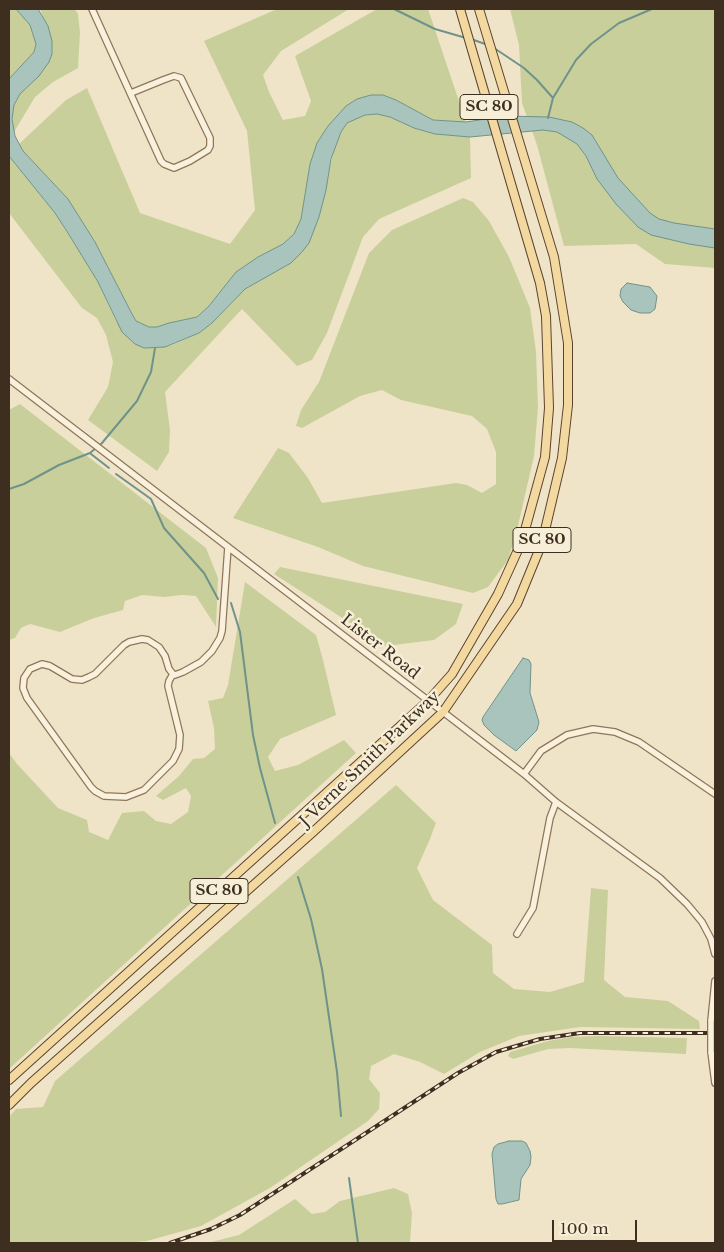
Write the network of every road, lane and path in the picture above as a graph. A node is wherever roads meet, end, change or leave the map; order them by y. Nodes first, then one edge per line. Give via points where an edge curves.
1 (92, 9) edge
2 (460, 9) edge
3 (478, 9) edge
4 (130, 93) junction
5 (9, 379) edge
6 (228, 547) junction
7 (173, 674) junction
8 (428, 701) junction
9 (443, 712) junction
10 (524, 774) junction
11 (715, 794) edge
12 (556, 802) junction
13 (517, 934) dead end
14 (715, 954) edge
15 (715, 981) edge
16 (715, 993) edge
17 (9, 1080) edge
18 (715, 1083) edge
19 (9, 1105) edge

1 - 4 street
2 - 8 main road, J Verne Smith Parkway / SC 80 via 540,283 546,316 549,408 545,457 522,541 498,594 452,674
3 - 9 main road, J Verne Smith Parkway / SC 80 via 554,257 568,343 568,405 562,458 542,543 518,604
4 - 4 street via 166,166 182,165 209,148 210,138 181,78 174,76
5 - 6 street, Lister Road
6 - 7 street via 220,638 202,662
6 - 8 street, Lister Road
7 - 7 street via 168,686 180,735 180,749 173,761 149,785 126,797 104,796 95,791 23,688 26,673 42,664 72,680 82,680 95,674 124,645 135,640 148,640 159,647
8 - 9 street, Lister Road
8 - 17 main road, J Verne Smith Parkway / SC 80
9 - 10 street, Lister Road
9 - 19 main road, J Verne Smith Parkway / SC 80
10 - 11 street via 541,752 568,735 592,730 615,732 638,742
10 - 12 street, Lister Road
12 - 13 street via 532,908
12 - 14 street, Lister Road via 674,890 702,922
15 - 16 street
16 - 18 street, bridge via 711,1052

